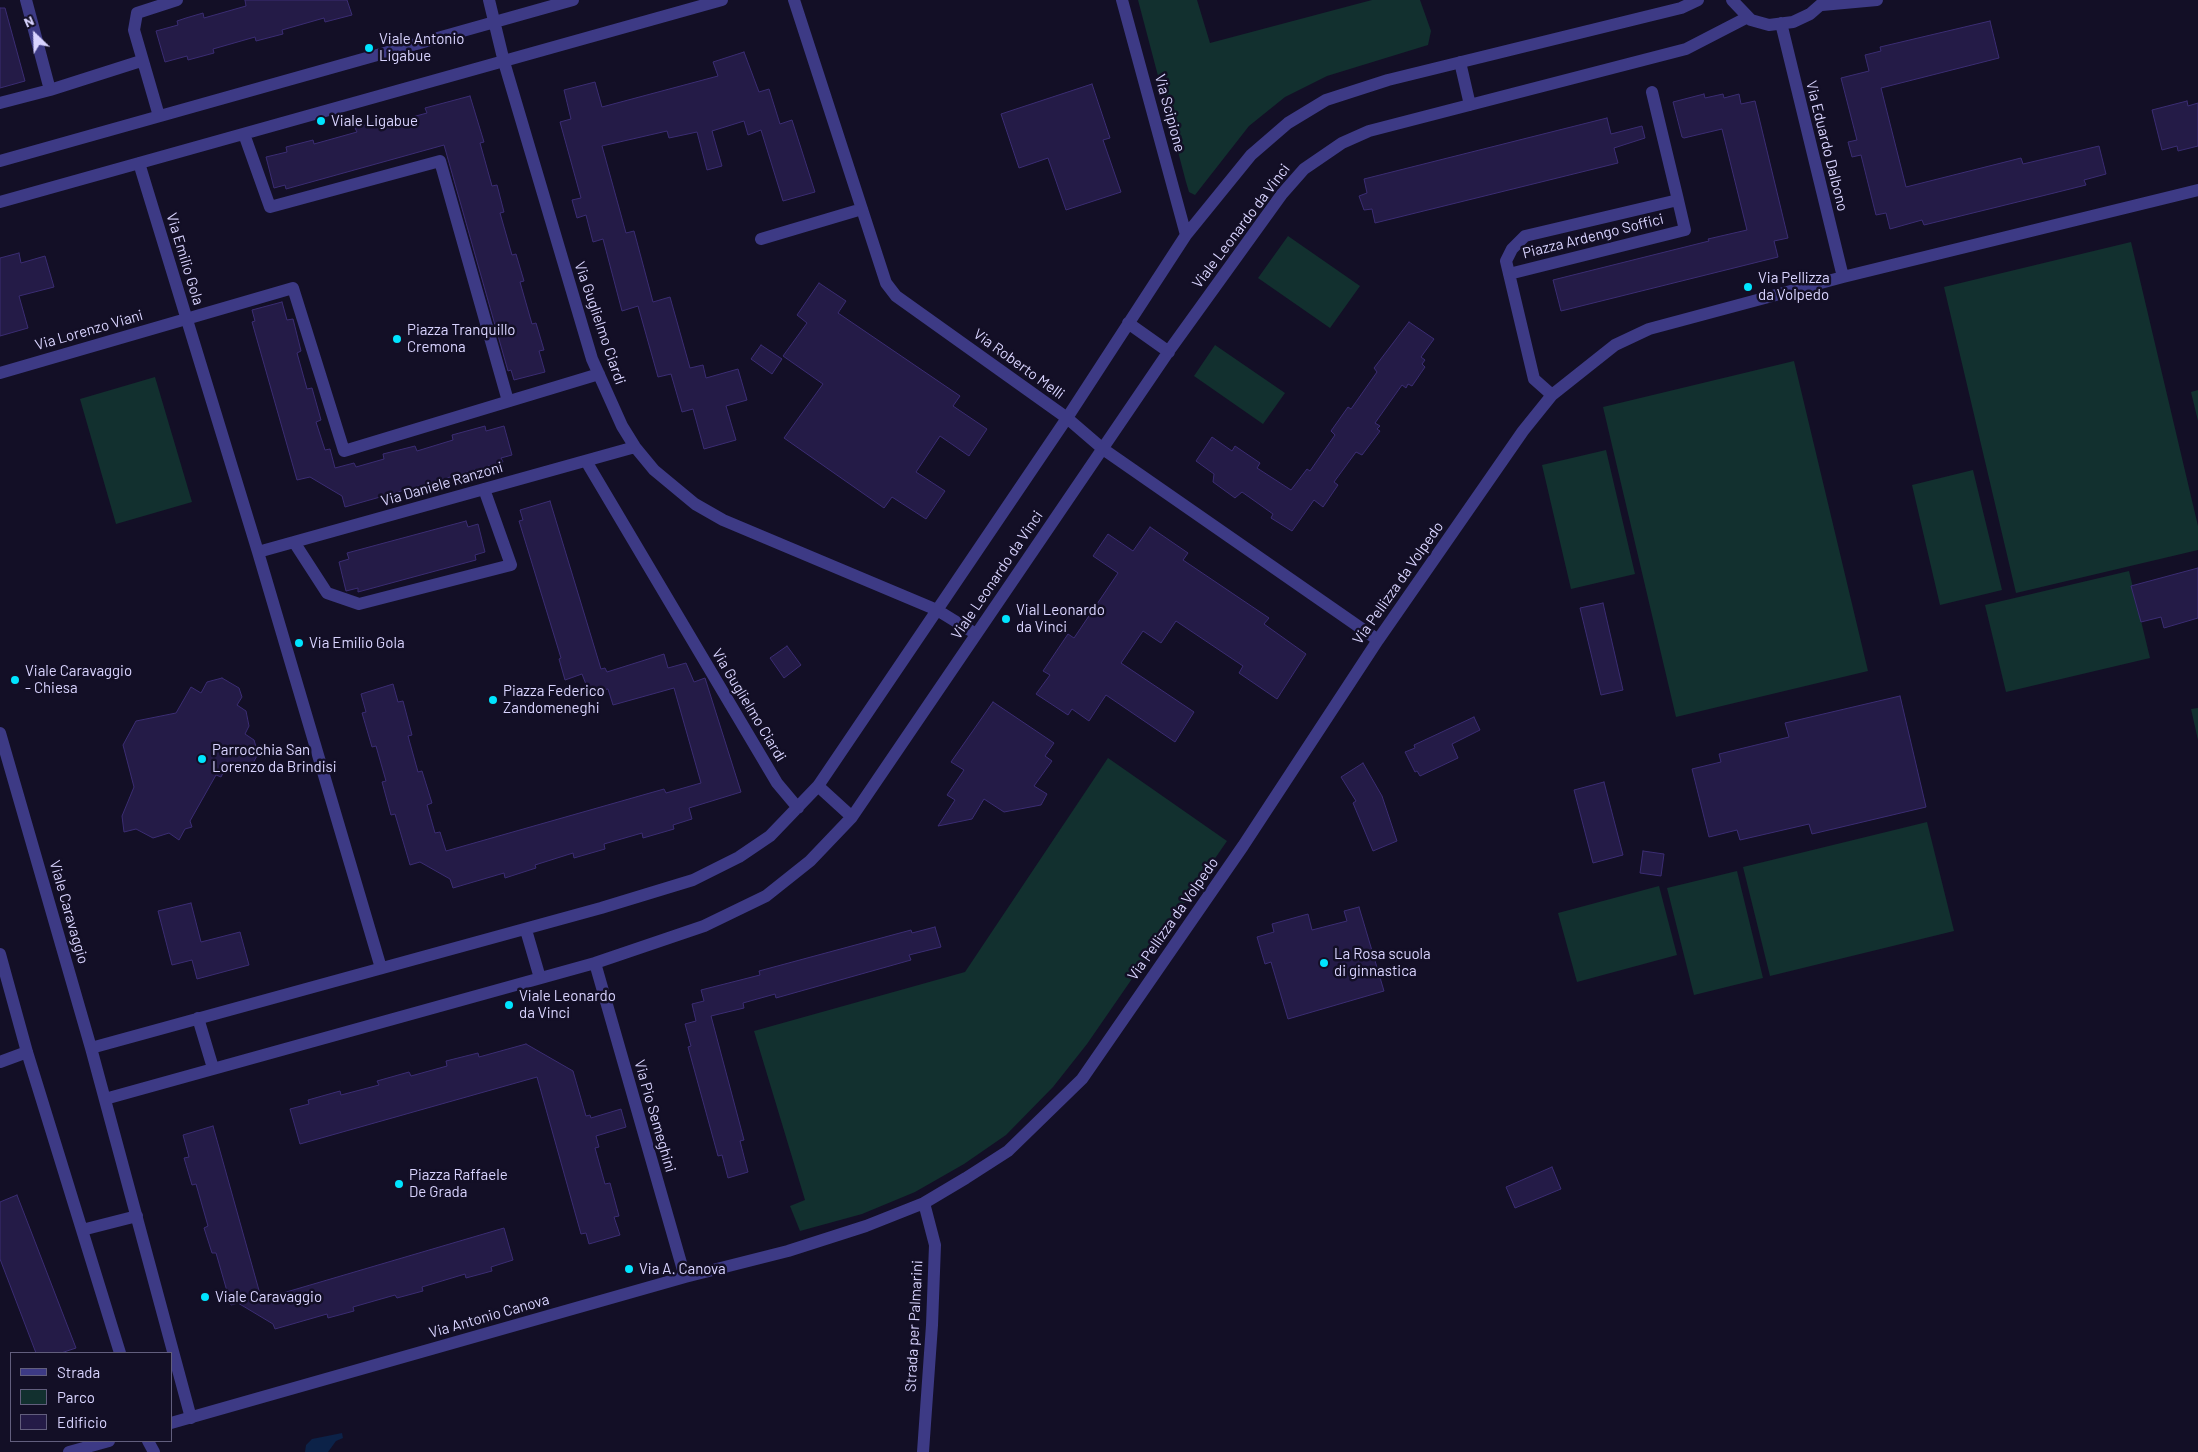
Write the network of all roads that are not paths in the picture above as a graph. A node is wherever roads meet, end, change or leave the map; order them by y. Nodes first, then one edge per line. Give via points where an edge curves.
1 (26, 0) edge
2 (177, 0) edge
3 (489, 0) edge
4 (573, 0) edge
5 (722, 0) edge
6 (794, 0) edge
7 (1122, 0) edge
8 (1698, 0) edge
9 (1732, 0) edge
10 (1877, 0) edge
11 (1824, 2) edge
12 (1748, 16) junction
13 (495, 21) junction
14 (1781, 23) junction
15 (141, 61) junction
16 (504, 62) junction
17 (1460, 62) junction
18 (50, 90) junction
19 (1652, 92) dead end
20 (0, 104) edge
21 (1470, 105) junction
22 (159, 116) junction
23 (244, 134) junction
24 (0, 161) edge
25 (139, 163) junction
26 (2198, 190) edge
27 (1678, 200) junction
28 (0, 202) edge
29 (862, 209) junction
30 (1186, 235) junction
31 (761, 240) dead end
32 (1509, 274) junction
33 (1843, 277) junction
34 (186, 318) junction
35 (1128, 323) junction
36 (1168, 352) junction
37 (0, 373) edge
38 (599, 374) junction
39 (1552, 395) junction
40 (508, 401) junction
41 (1067, 418) junction
42 (635, 447) junction
43 (1103, 449) junction
44 (586, 461) junction
45 (484, 489) junction
46 (294, 542) junction
47 (258, 552) junction
48 (937, 610) junction
49 (976, 634) junction
50 (1378, 640) junction
51 (0, 733) edge
52 (818, 786) junction
53 (798, 808) junction
54 (852, 816) junction
55 (526, 930) junction
56 (0, 954) edge
57 (595, 963) junction
58 (381, 968) junction
59 (2, 970) edge
60 (540, 978) junction
61 (198, 1018) junction
62 (91, 1048) junction
63 (27, 1052) junction
64 (0, 1062) edge
65 (213, 1068) junction
66 (105, 1099) junction
67 (924, 1203) junction
68 (137, 1216) junction
69 (82, 1230) junction
70 (796, 1248) joint
71 (685, 1277) junction
72 (120, 1352) edge
73 (191, 1418) junction
74 (172, 1423) edge
75 (105, 1442) edge
76 (69, 1452) edge
77 (924, 1452) edge

1 - 18 street
2 - 15 street via 137,12 134,30
3 - 13 street, Via Guglielmo Ciardi
4 - 13 street
5 - 16 street
6 - 29 street, Via Roberto Melli
7 - 30 street, Via Scipione
8 - 17 street, Viale Leonardo da Vinci via 1681,8
9 - 12 street
10 - 11 street
11 - 14 street via 1810,14 1793,22
12 - 14 street via 1769,25
12 - 21 street, Viale Leonardo da Vinci via 1686,49
13 - 16 street, Via Guglielmo Ciardi
13 - 22 street
14 - 33 street, Via Eduardo Dalbono
15 - 18 street
15 - 22 street
16 - 23 street
16 - 38 street, Via Guglielmo Ciardi via 567,278
17 - 21 street
17 - 30 street, Viale Leonardo da Vinci via 1326,100 1288,123 1251,155
18 - 20 street
19 - 27 street, Piazza Ardengo Soffici
21 - 36 street, Viale Leonardo da Vinci via 1369,131 1342,143 1304,169 1282,194
22 - 24 street
23 - 25 street
23 - 40 street via 270,207 440,161
25 - 28 street
25 - 34 street, Via Emilio Gola
26 - 33 street, Via Pellizza da Volpedo
27 - 32 street, Piazza Ardengo Soffici via 1525,236 1512,248 1506,261
27 - 32 street, Piazza Ardengo Soffici via 1685,230
29 - 31 street
29 - 41 street, Via Roberto Melli via 886,283 896,296
30 - 35 street, Viale Leonardo da Vinci
32 - 39 street, Piazza Ardengo Soffici via 1534,379
33 - 39 street, Via Pellizza da Volpedo via 1649,329 1615,345
34 - 37 street, Via Lorenzo Viani
34 - 40 street via 293,288 344,450
34 - 47 street, Via Emilio Gola
35 - 36 street
35 - 41 street, Viale Leonardo da Vinci
36 - 43 street, Viale Leonardo da Vinci
38 - 40 street
38 - 42 street, Via Guglielmo Ciardi
39 - 50 street, Via Pellizza da Volpedo
41 - 43 street, Via Roberto Melli
41 - 48 street, Viale Leonardo da Vinci
42 - 44 street, Via Daniele Ranzoni
42 - 48 street, Via Guglielmo Ciardi via 654,470 696,504 723,520
43 - 49 street, Viale Leonardo da Vinci
43 - 50 street, Via Roberto Melli
44 - 45 street, Via Daniele Ranzoni
44 - 53 street, Via Guglielmo Ciardi via 777,783
45 - 46 street, Via Daniele Ranzoni
45 - 46 street via 511,565 359,604 327,593
46 - 47 street, Via Daniele Ranzoni
47 - 58 street, Via Emilio Gola
48 - 49 street, Via Guglielmo Ciardi
48 - 52 street, Viale Leonardo da Vinci
49 - 54 street, Viale Leonardo da Vinci
50 - 67 street, Via Pellizza da Volpedo via 1243,846 1082,1079 1008,1151
51 - 62 street, Viale Caravaggio
52 - 53 street, Viale Leonardo da Vinci
52 - 54 street
53 - 55 street, Viale Leonardo da Vinci via 770,836 739,857 693,880
54 - 57 street, Viale Leonardo da Vinci via 810,861 766,896 704,926
55 - 58 street, Viale Leonardo da Vinci
55 - 60 street
56 - 59 street
57 - 60 street, Viale Leonardo da Vinci
57 - 71 street, Via Pio Semeghini
58 - 61 street, Viale Leonardo da Vinci
59 - 63 street
60 - 65 street, Viale Leonardo da Vinci
61 - 62 street, Viale Leonardo da Vinci
61 - 65 street
62 - 66 street, Viale Caravaggio
63 - 64 street
63 - 69 street
65 - 66 street, Viale Leonardo da Vinci
66 - 68 street, Viale Caravaggio
67 - 70 street, Via Pellizza da Volpedo
67 - 77 street, Strada per Palmarini via 934,1245
68 - 69 street
68 - 73 street, Viale Caravaggio
69 - 72 street
70 - 71 street, Via Antonio Canova
71 - 73 street, Via Antonio Canova
73 - 74 street
75 - 76 street

